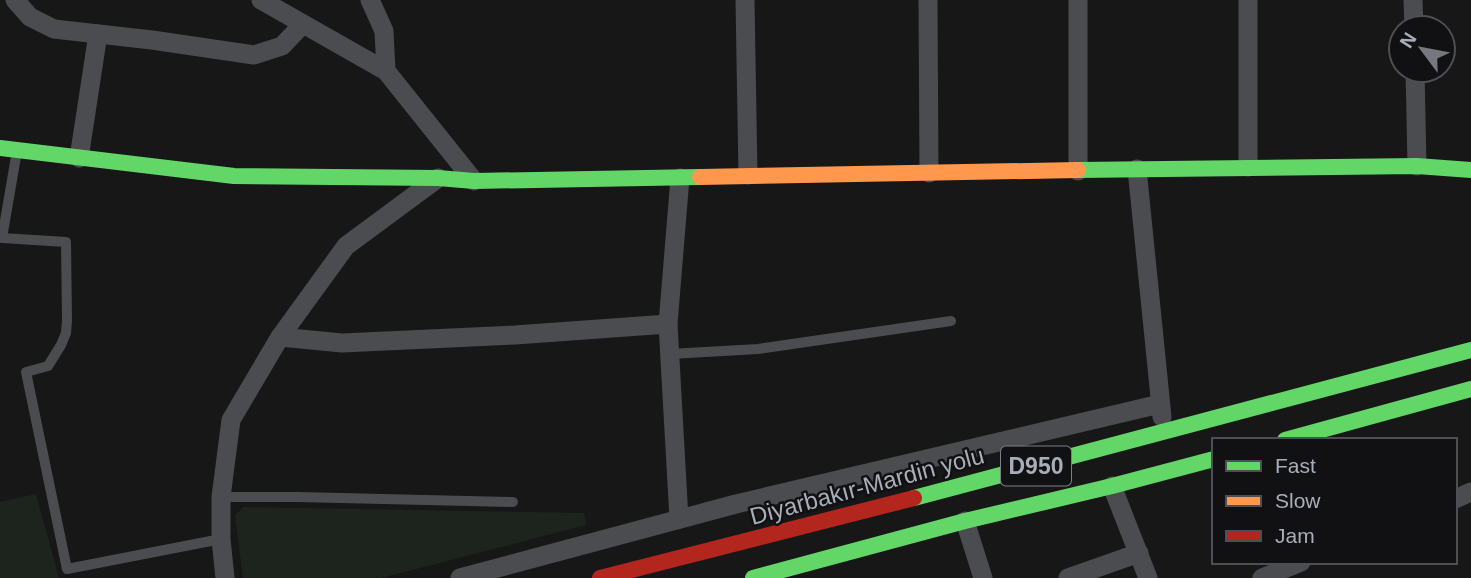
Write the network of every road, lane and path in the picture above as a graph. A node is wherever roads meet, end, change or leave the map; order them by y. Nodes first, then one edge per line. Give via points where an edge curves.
1 (15, 0) edge
2 (261, 0) edge
3 (370, 0) edge
4 (745, 0) edge
5 (928, 0) edge
6 (1078, 0) edge
7 (1248, 0) edge
8 (303, 24) junction
9 (98, 34) junction
10 (386, 71) junction
11 (1415, 84) edge
12 (0, 148) edge
13 (17, 151) junction
14 (79, 158) junction
15 (1417, 166) junction
16 (1248, 167) junction
17 (1137, 169) junction
18 (1471, 170) edge
19 (1078, 171) junction
20 (929, 173) junction
21 (748, 175) junction
22 (438, 178) junction
23 (680, 178) junction
24 (474, 181) junction
25 (951, 321) dead end
26 (668, 324) junction
27 (280, 337) junction
28 (1471, 350) edge
29 (670, 354) junction
30 (1471, 389) edge
31 (1160, 404) junction
32 (1164, 432) junction
33 (1292, 438) edge
34 (1212, 462) edge
35 (1112, 486) junction
36 (221, 497) junction
37 (513, 502) dead end
38 (679, 519) junction
39 (965, 521) junction
40 (221, 539) junction
41 (1139, 553) junction
42 (1296, 564) edge
43 (823, 569) edge
44 (225, 578) edge
45 (460, 578) edge
46 (600, 578) edge
47 (753, 578) edge
48 (983, 578) edge
49 (1068, 578) edge
50 (1148, 578) edge
51 (1261, 578) edge

1 - 9 street via 30,18 54,29
2 - 8 street
3 - 10 street via 384,31
4 - 21 street
5 - 20 street
6 - 19 street
7 - 16 street
8 - 9 street via 282,46 254,55
8 - 10 street
9 - 14 street
10 - 24 street
11 - 15 street
12 - 13 main road
13 - 14 main road
13 - 40 lane via 2,238 66,242 65,333 48,366 26,372 67,569
14 - 22 main road via 234,176
15 - 16 main road
15 - 18 main road
16 - 17 main road
17 - 19 main road
17 - 31 street
19 - 20 main road
20 - 21 main road
21 - 23 main road
22 - 24 main road
22 - 27 street via 345,246
23 - 24 main road
23 - 26 street
25 - 29 lane via 758,349
26 - 27 street via 342,343
26 - 29 street
27 - 36 street via 231,420
28 - 32 main road, Diyarbakır-Mardin yolu / D950
29 - 38 street
30 - 33 main road
31 - 32 street
31 - 38 street
32 - 46 main road, Diyarbakır-Mardin yolu / D950
34 - 35 main road, D950
35 - 39 main road, D950
35 - 41 street
36 - 37 lane
36 - 40 street
38 - 45 street
39 - 43 main road, D950
39 - 48 street
40 - 44 street
41 - 49 street
41 - 50 street
42 - 51 street
43 - 47 main road, D950

